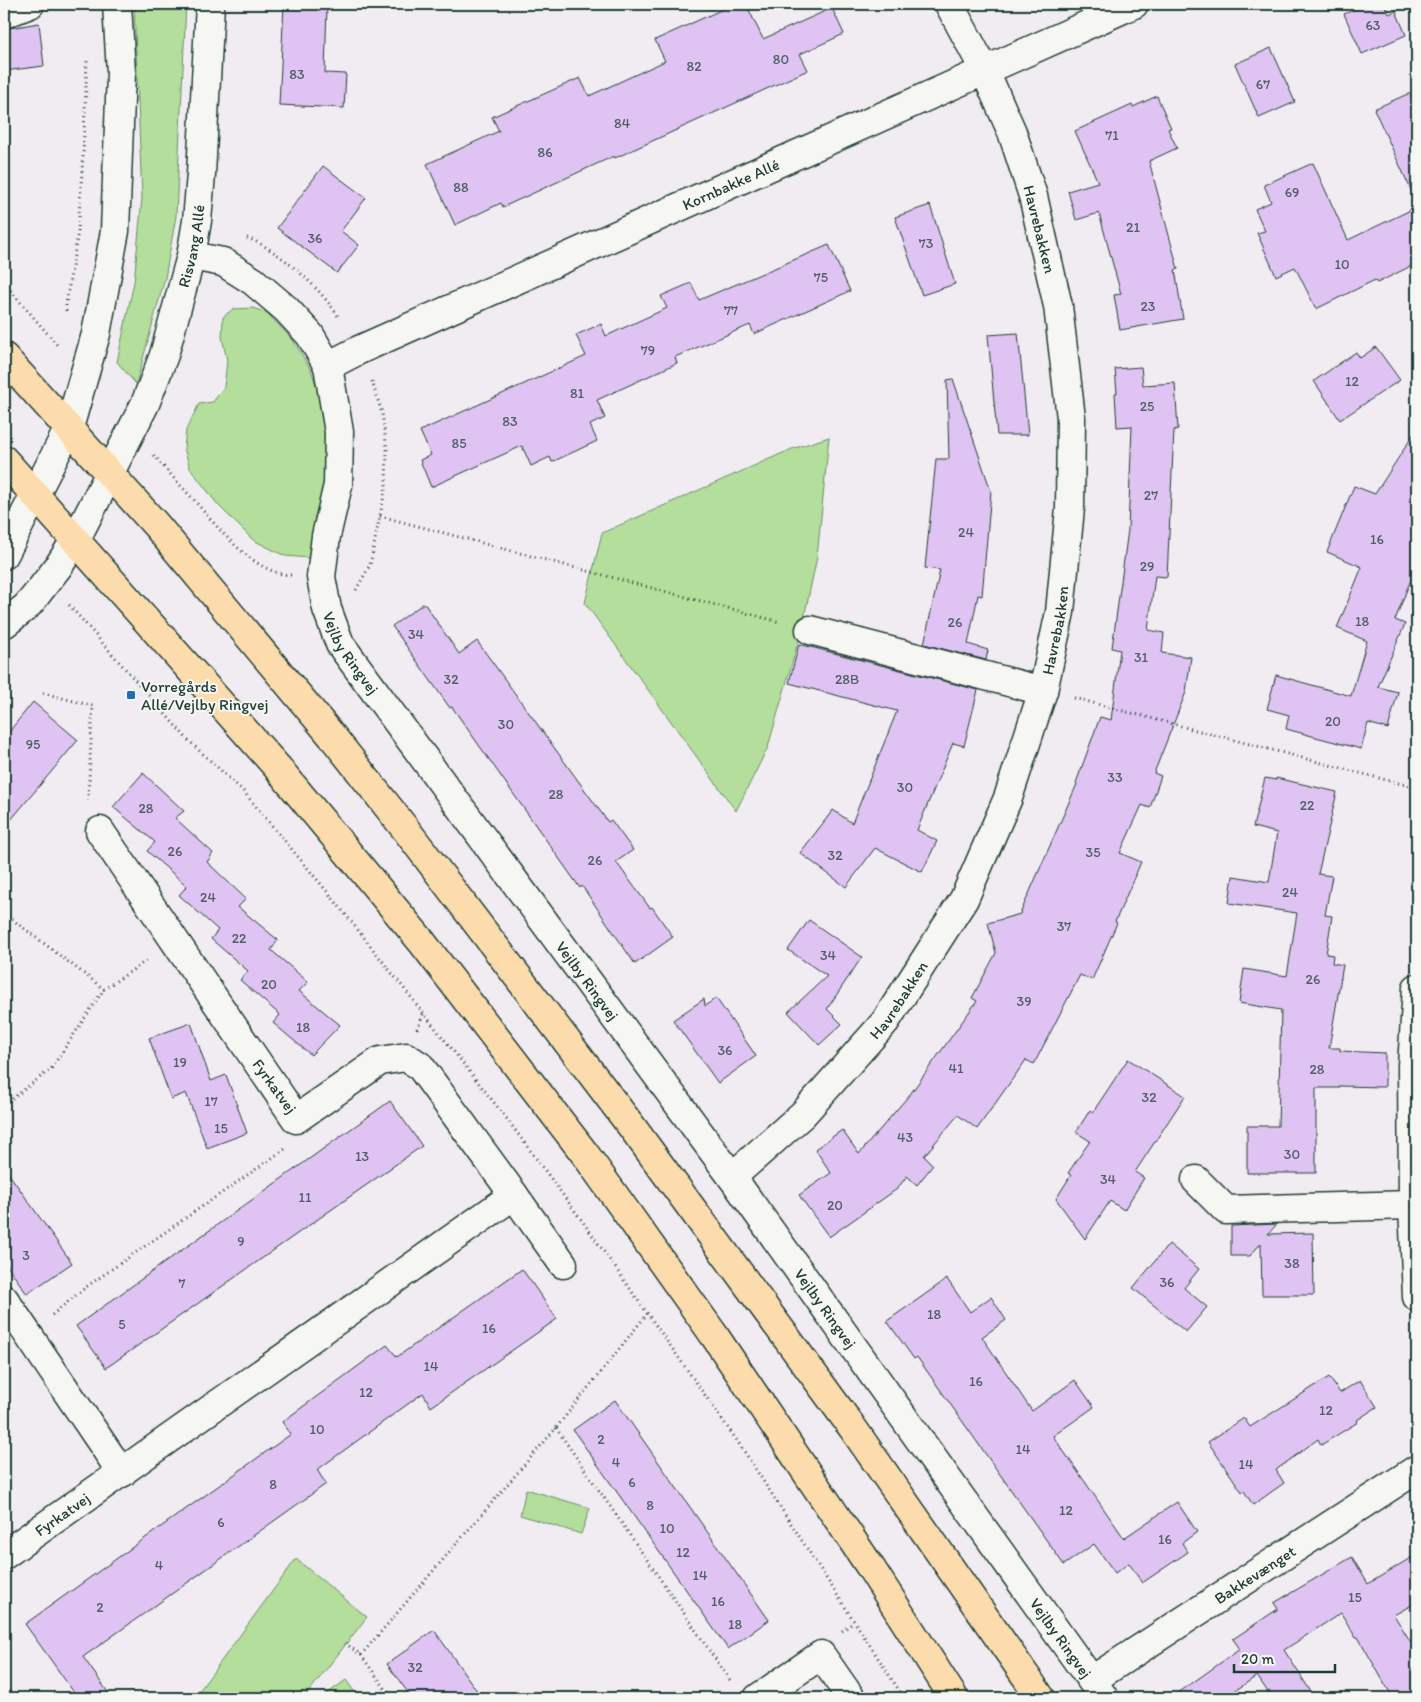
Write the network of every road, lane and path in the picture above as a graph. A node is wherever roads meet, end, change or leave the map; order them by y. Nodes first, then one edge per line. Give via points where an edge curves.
1 (30, 4) edge
2 (117, 4) edge
3 (210, 4) edge
4 (949, 4) edge
5 (1134, 4) edge
6 (4, 14) edge
7 (87, 56) dead end
8 (985, 71) junction
9 (191, 256) junction
10 (4, 283) edge
11 (66, 312) dead end
12 (4, 341) edge
13 (61, 348) dead end
14 (10, 364) edge
15 (328, 366) junction
16 (69, 428) junction
17 (151, 451) dead end
18 (4, 460) edge
19 (110, 474) junction
20 (35, 494) junction
21 (380, 516) dead end
22 (76, 539) junction
23 (4, 555) edge
24 (321, 577) junction
25 (4, 624) edge
26 (810, 630) joint
27 (1044, 691) junction
28 (43, 693) dead end
29 (1417, 788) edge
30 (100, 831) joint
31 (4, 913) edge
32 (176, 942) junction
33 (1417, 988) edge
34 (104, 989) junction
35 (4, 1105) edge
36 (296, 1119) junction
37 (732, 1177) junction
38 (1196, 1180) dead end
39 (514, 1195) junction
40 (1413, 1205) junction
41 (562, 1264) dead end
42 (1417, 1298) edge
43 (4, 1299) edge
44 (647, 1314) dead end
45 (27, 1334) junction
46 (556, 1428) junction
47 (1417, 1469) edge
48 (122, 1473) junction
49 (4, 1555) edge
50 (345, 1644) dead end
51 (361, 1656) junction
52 (4, 1682) edge
53 (1098, 1689) edge
54 (747, 1694) edge
55 (13, 1698) edge
56 (392, 1698) edge
57 (851, 1698) edge
58 (954, 1698) edge
59 (1041, 1698) edge

1 - 6 street
2 - 16 street via 121,73 115,231 96,334
3 - 9 street, Risvang Allé via 201,174
4 - 8 street, Havrebakken
5 - 8 street, Kornbakke Allé
7 - 11 path via 78,232
8 - 15 street, Kornbakke Allé
8 - 27 street, Havrebakken via 1012,132 1033,196 1058,306 1071,418 1070,508 1061,603
9 - 15 street, Vejlby Ringvej via 223,262 253,281 286,308 310,335
9 - 19 street, Risvang Allé via 164,355 145,404
10 - 13 path
12 - 14 street
14 - 16 main road
15 - 24 street, Vejlby Ringvej via 339,432 338,485 326,536
16 - 19 main road
16 - 20 street
17 - 24 path via 244,554 268,569 287,575
18 - 20 main road
19 - 22 street, Risvang Allé
19 - 59 main road via 332,736 413,838 835,1403
20 - 22 main road
20 - 23 street
21 - 26 path
22 - 25 street, Risvang Allé via 33,599
22 - 58 main road via 277,767 422,942 586,1154 714,1335
24 - 37 street, Vejlby Ringvej via 327,609 340,644
26 - 27 street
27 - 29 path
27 - 37 street, Havrebakken via 1008,798 959,907 885,1022 803,1114
28 - 30 path via 93,706 88,798
30 - 32 street, Fyrkatvej
31 - 34 path
32 - 34 path
32 - 36 street, Fyrkatvej
33 - 40 street via 1412,1066
34 - 35 path via 51,1069
36 - 39 street, Fyrkatvej via 380,1061 406,1057 420,1066
36 - 45 path via 296,1141 86,1287
37 - 53 street, Vejlby Ringvej
38 - 40 street via 1226,1210
39 - 41 street, Fyrkatvej
39 - 48 street, Fyrkatvej
40 - 42 street
43 - 45 street
44 - 46 path
45 - 48 street
46 - 51 path
46 - 54 path
47 - 53 street, Bakkevænget
48 - 49 street, Fyrkatvej
50 - 51 path
51 - 56 path
52 - 55 path
54 - 57 street via 820,1655

